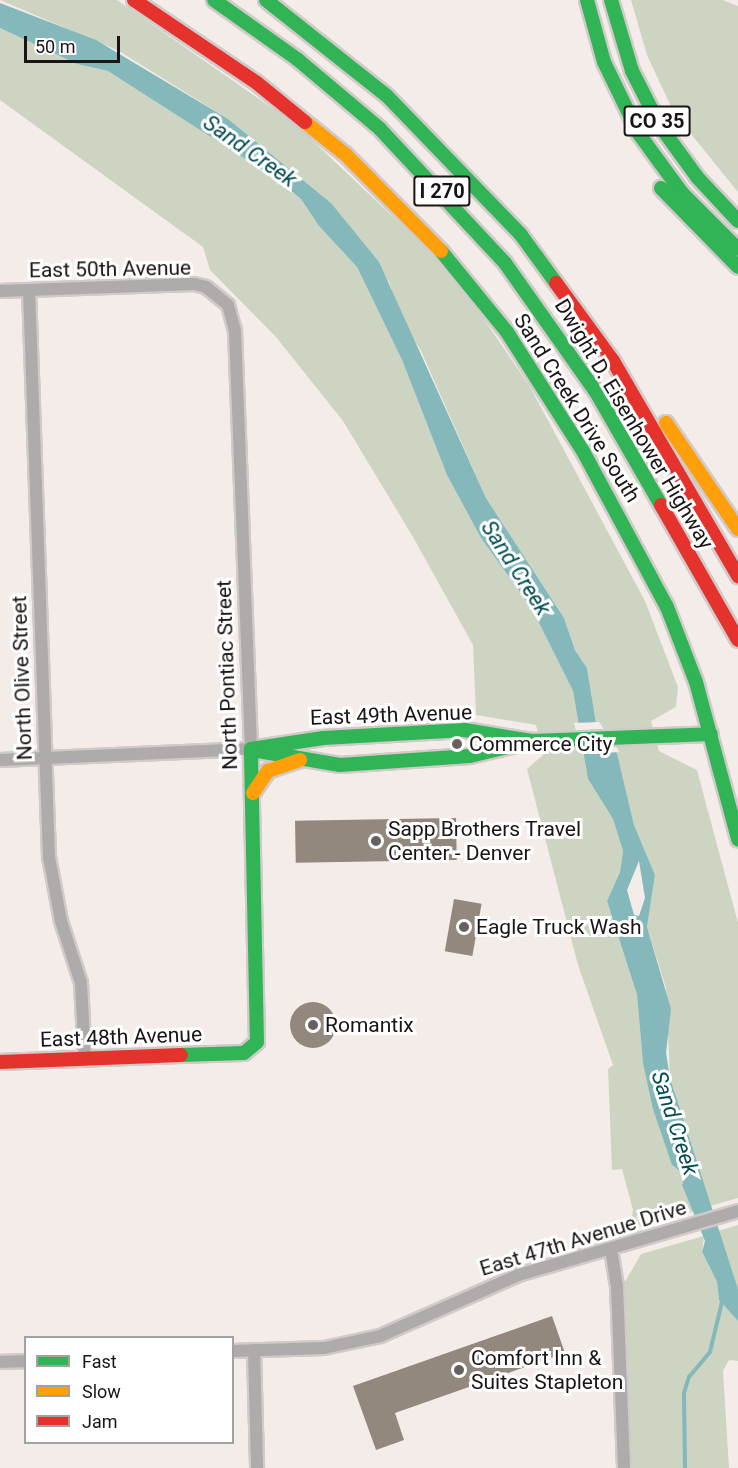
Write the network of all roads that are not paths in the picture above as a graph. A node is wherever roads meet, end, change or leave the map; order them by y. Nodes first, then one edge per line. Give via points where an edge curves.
1 (134, 0) edge
2 (214, 0) edge
3 (266, 0) edge
4 (587, 0) edge
5 (611, 0) edge
6 (639, 134) junction
7 (738, 221) edge
8 (738, 249) edge
9 (738, 267) edge
10 (29, 290) junction
11 (0, 291) edge
12 (218, 295) joint
13 (588, 323) junction
14 (738, 529) edge
15 (738, 576) edge
16 (738, 640) edge
17 (711, 734) junction
18 (532, 741) junction
19 (251, 749) junction
20 (45, 759) junction
21 (0, 760) edge
22 (301, 760) junction
23 (252, 795) junction
24 (738, 839) edge
25 (244, 1053) joint
26 (84, 1059) junction
27 (0, 1062) edge
28 (738, 1211) edge
29 (610, 1248) junction
30 (254, 1350) junction
31 (234, 1351) edge
32 (24, 1361) edge
33 (0, 1362) edge
34 (257, 1468) edge
35 (624, 1468) edge

1 - 17 main road, Sand Creek Drive South via 315,128 403,209 480,296 562,415 655,582 691,666
2 - 16 main road, Dwight D. Eisenhower Highway / I 270 via 297,59 380,129 506,263 596,392
3 - 13 main road, Dwight D. Eisenhower Highway / I 270 via 362,74 442,149 510,221
4 - 6 main road, CO 35 via 604,62
5 - 7 main road, CO 35 via 632,71 660,126
6 - 8 main road, CO 35 via 682,193
6 - 9 main road via 646,167 660,188
10 - 11 street, East 50th Avenue
10 - 12 street, East 50th Avenue via 182,284 206,287
10 - 20 street, North Olive Street
12 - 19 street, North Pontiac Street via 232,315 235,331
13 - 14 main road via 632,370
13 - 15 main road, Dwight D. Eisenhower Highway / I 270
17 - 18 main road, East 49th Avenue
17 - 24 main road, Sand Creek Drive South
18 - 19 main road, East 49th Avenue via 465,730 342,736
18 - 22 main road, East 49th Avenue via 470,756 340,765
19 - 20 street, East 49th Avenue
19 - 22 main road, East 49th Avenue
19 - 23 main road, North Pontiac Street
20 - 21 street, East 49th Avenue
20 - 26 street, North Olive Street via 51,877 81,983
22 - 23 main road via 268,771 257,781
23 - 25 main road, North Pontiac Street via 260,1026 257,1042
25 - 26 main road, East 48th Avenue
26 - 27 main road, East 48th Avenue
28 - 29 street, East 47th Avenue Drive
29 - 30 street, East 47th Avenue Drive via 481,1289 380,1336 324,1348
29 - 35 street via 617,1285
30 - 31 street, East 47th Avenue Drive
30 - 34 street
32 - 33 street

